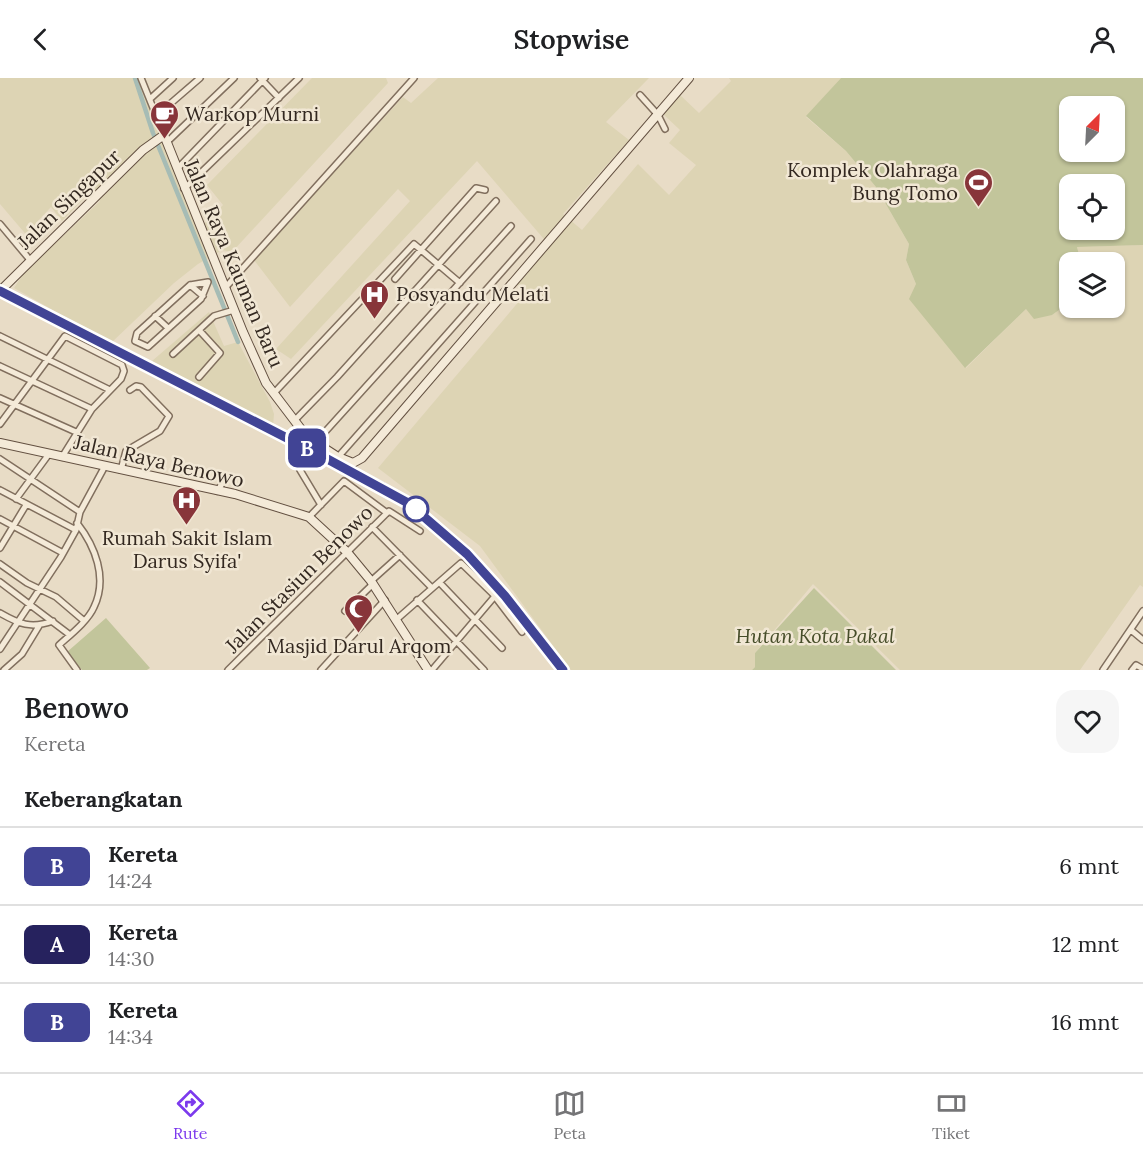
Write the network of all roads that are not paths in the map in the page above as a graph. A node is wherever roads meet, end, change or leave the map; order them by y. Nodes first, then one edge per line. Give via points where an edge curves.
1 (141, 78) edge
2 (173, 78) edge
3 (200, 78) edge
4 (234, 78) edge
5 (299, 78) edge
6 (414, 78) edge
7 (689, 78) edge
8 (262, 79) edge
9 (640, 95) dead end
10 (279, 98) junction
11 (150, 99) junction
12 (658, 115) junction
13 (156, 116) junction
14 (665, 129) dead end
15 (164, 138) junction
16 (177, 169) junction
17 (184, 189) junction
18 (485, 190) dead end
19 (496, 201) dead end
20 (0, 224) edge
21 (511, 226) dead end
22 (531, 239) dead end
23 (419, 247) junction
24 (30, 260) junction
25 (440, 265) junction
26 (221, 277) junction
27 (395, 279) dead end
28 (208, 282) junction
29 (460, 283) junction
30 (190, 285) junction
31 (2, 286) edge
32 (225, 288) junction
33 (203, 296) junction
34 (232, 310) junction
35 (155, 316) junction
36 (167, 327) junction
37 (199, 330) junction
38 (0, 336) edge
39 (173, 354) dead end
40 (48, 360) junction
41 (0, 366) edge
42 (199, 377) dead end
43 (30, 381) junction
44 (108, 389) junction
45 (130, 390) dead end
46 (274, 393) junction
47 (0, 398) edge
48 (14, 403) junction
49 (92, 409) junction
50 (295, 420) junction
51 (0, 424) edge
52 (76, 432) junction
53 (0, 443) edge
54 (315, 444) junction
55 (49, 454) junction
56 (62, 457) junction
57 (338, 457) junction
58 (0, 459) edge
59 (105, 466) junction
60 (121, 470) junction
61 (300, 470) dead end
62 (227, 477) dead end
63 (31, 478) junction
64 (0, 490) edge
65 (217, 490) junction
66 (16, 499) junction
67 (26, 505) junction
68 (321, 505) junction
69 (80, 512) junction
70 (387, 513) junction
71 (309, 517) junction
72 (0, 519) edge
73 (76, 526) junction
74 (14, 527) junction
75 (372, 527) junction
76 (420, 531) dead end
77 (0, 548) edge
78 (347, 552) junction
79 (63, 553) junction
80 (400, 555) junction
81 (0, 564) edge
82 (0, 582) edge
83 (372, 582) junction
84 (440, 583) junction
85 (431, 587) junction
86 (38, 589) junction
87 (496, 598) junction
88 (385, 600) junction
89 (417, 600) junction
90 (30, 602) junction
91 (345, 611) dead end
92 (1143, 611) edge
93 (0, 613) edge
94 (397, 619) junction
95 (83, 620) junction
96 (53, 621) junction
97 (476, 621) junction
98 (18, 624) junction
99 (39, 626) junction
100 (1131, 630) junction
101 (522, 632) dead end
102 (70, 635) junction
103 (1143, 639) edge
104 (457, 642) junction
105 (502, 648) dead end
106 (0, 649) edge
107 (1143, 669) edge
108 (4, 670) edge
109 (77, 670) edge
110 (228, 670) edge
111 (321, 670) edge
112 (430, 670) edge
113 (484, 670) edge
114 (1103, 670) edge
115 (1132, 670) edge

1 - 11 street
2 - 11 street
3 - 13 street
4 - 15 street
5 - 10 street
6 - 32 street
7 - 12 street
8 - 10 street
8 - 16 street
9 - 12 street
10 - 17 street
11 - 13 street
12 - 14 street
12 - 57 street via 362,458 350,463
13 - 15 street
15 - 16 street, Jalan Raya Kauman Baru
15 - 24 street, Jalan Singapur via 151,143
16 - 17 street, Jalan Raya Kauman Baru
17 - 26 street, Jalan Raya Kauman Baru
18 - 23 street via 476,188
19 - 25 street
20 - 24 street
21 - 29 street
22 - 57 street
23 - 25 street
23 - 27 street
23 - 46 street via 329,332
24 - 31 street, Jalan Singapur
25 - 29 street
25 - 50 street
26 - 28 street
26 - 32 street, Jalan Raya Kauman Baru
28 - 30 street
28 - 33 street
29 - 54 street
30 - 33 street
30 - 35 street
32 - 34 street, Jalan Raya Kauman Baru
33 - 36 street
34 - 37 street via 214,316
34 - 46 street, Jalan Raya Kauman Baru
35 - 36 street
35 - 36 street via 136,333 135,340 148,347
37 - 39 street
37 - 42 street via 220,354
38 - 40 street
40 - 43 street
40 - 44 street
40 - 44 street via 63,337 70,337 122,365 121,379
41 - 43 street
43 - 48 street
43 - 49 street
44 - 49 street
45 - 60 street via 141,387 169,416 160,431 126,451
46 - 50 street, Jalan Raya Kauman Baru
47 - 48 street
48 - 51 street
48 - 52 street
49 - 52 street
50 - 54 street, Jalan Raya Kauman Baru
52 - 56 street
53 - 55 street, Jalan Raya Benowo
54 - 57 street, Jalan Raya Kauman Baru
55 - 56 street, Jalan Raya Benowo
55 - 63 street
56 - 59 street, Jalan Raya Benowo
58 - 63 street
59 - 60 street, Jalan Raya Benowo
59 - 69 street
60 - 65 street, Jalan Raya Benowo
61 - 68 street
62 - 65 street
63 - 66 street
63 - 69 street
64 - 66 street
65 - 71 street, Jalan Raya Benowo
66 - 67 street
67 - 73 street
67 - 74 street
68 - 70 street via 346,482
68 - 71 street
69 - 73 street
70 - 75 street, Jalan Stasiun Benowo
70 - 76 street, Jalan Stasiun Benowo via 391,511
71 - 78 street
72 - 74 street
73 - 79 street
73 - 95 street via 92,545 99,568 94,607
74 - 77 street
74 - 79 street
75 - 78 street, Jalan Stasiun Benowo
75 - 80 street
78 - 83 street
78 - 110 street, Jalan Stasiun Benowo
79 - 86 street
80 - 83 street
80 - 85 street
81 - 86 street
82 - 90 street
83 - 88 street
83 - 91 street
84 - 85 street
84 - 87 street via 462,563
84 - 97 street
85 - 89 street
86 - 90 street
86 - 95 street via 56,597
87 - 97 street
87 - 101 street
88 - 94 street
88 - 111 street
89 - 94 street
89 - 104 street
90 - 96 street
90 - 98 street
92 - 100 street
93 - 98 street
94 - 112 street
95 - 102 street
96 - 99 street
96 - 102 street
97 - 104 street
97 - 105 street
98 - 99 street
98 - 106 street
99 - 108 street via 22,654
100 - 103 street
100 - 114 street
102 - 109 street via 59,645
104 - 112 street
104 - 113 street
107 - 115 street via 1136,665

